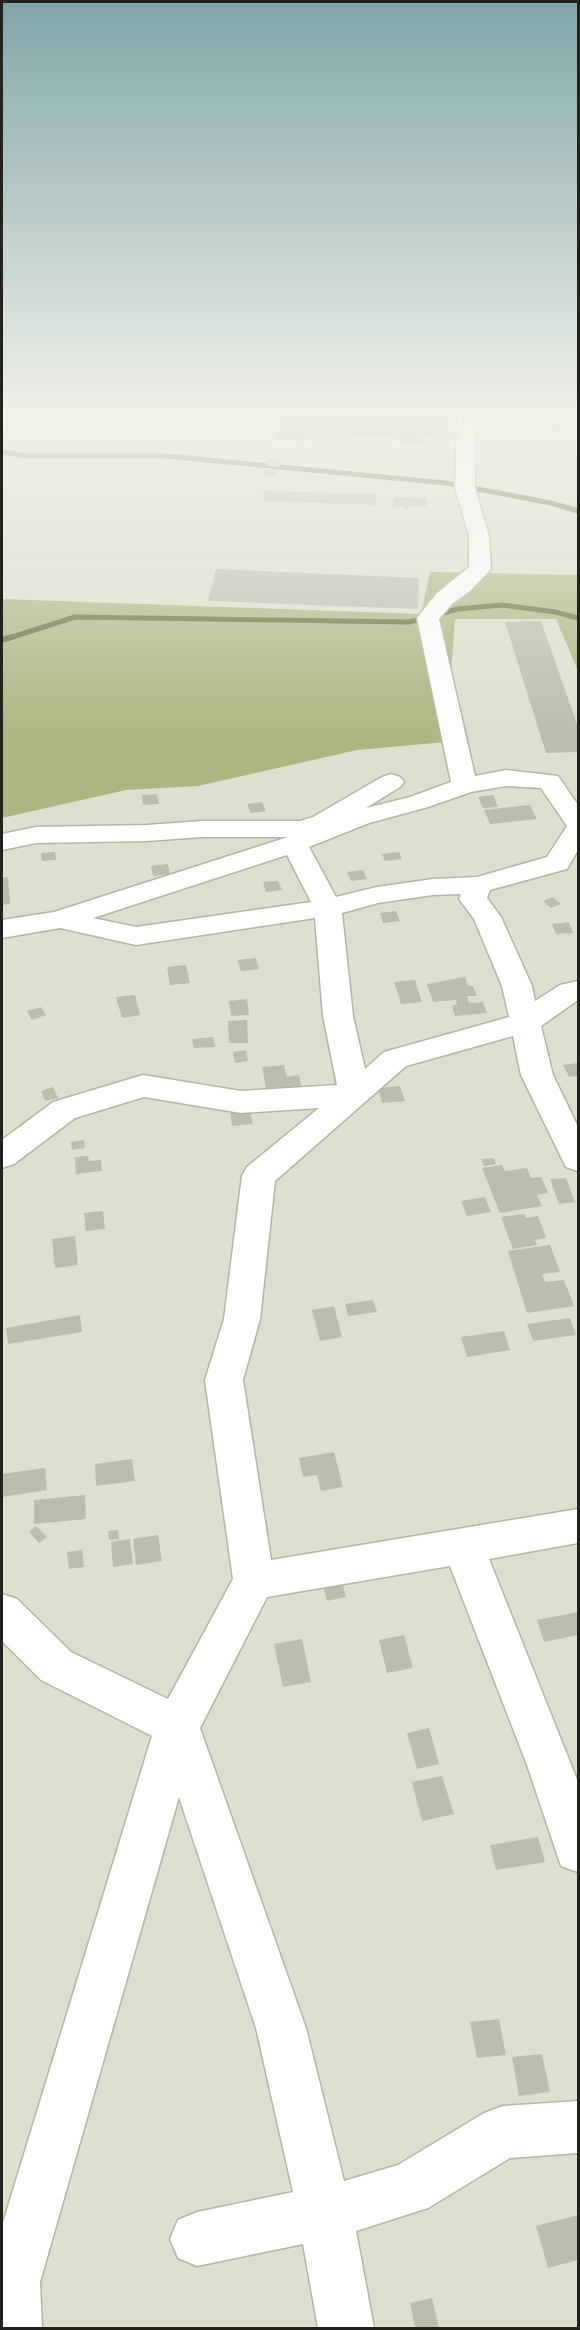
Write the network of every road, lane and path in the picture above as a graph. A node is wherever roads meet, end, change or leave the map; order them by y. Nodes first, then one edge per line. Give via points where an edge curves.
1 (473, 517) edge
2 (391, 782) dead end
3 (465, 786) junction
4 (579, 823) edge
5 (579, 829) edge
6 (2, 842) edge
7 (294, 844) junction
8 (478, 885) junction
9 (328, 908) junction
10 (58, 920) junction
11 (2, 929) edge
12 (579, 990) edge
13 (524, 1023) junction
14 (355, 1095) junction
15 (575, 1143) edge
16 (2, 1156) edge
17 (579, 1526) edge
18 (463, 1546) junction
19 (254, 1581) junction
20 (2, 1613) edge
21 (177, 1726) junction
22 (579, 1849) edge
23 (579, 2127) edge
24 (325, 2213) junction
25 (197, 2239) dead end
26 (14, 2328) edge
27 (346, 2328) edge

1 - 3 street via 479,536 480,569 428,618
2 - 6 street via 322,823 302,829 36,835
3 - 4 street via 506,778 549,781
3 - 7 street via 360,817
5 - 8 street via 558,863
7 - 9 street
7 - 10 street
8 - 9 street via 377,895
8 - 13 street via 473,899 488,917 517,986
9 - 10 street via 136,936
9 - 14 street via 338,1016
10 - 11 street
12 - 13 street
13 - 14 street via 395,1059
13 - 15 street via 537,1075
14 - 16 street via 241,1102 143,1086 64,1110
14 - 19 street via 260,1176 242,1319 224,1380
17 - 18 street
18 - 19 street
18 - 22 street
19 - 21 street
20 - 21 street via 56,1666
21 - 24 street via 281,2028
21 - 26 street via 12,2282
23 - 24 street via 503,2132 409,2189
24 - 25 street
24 - 27 street

